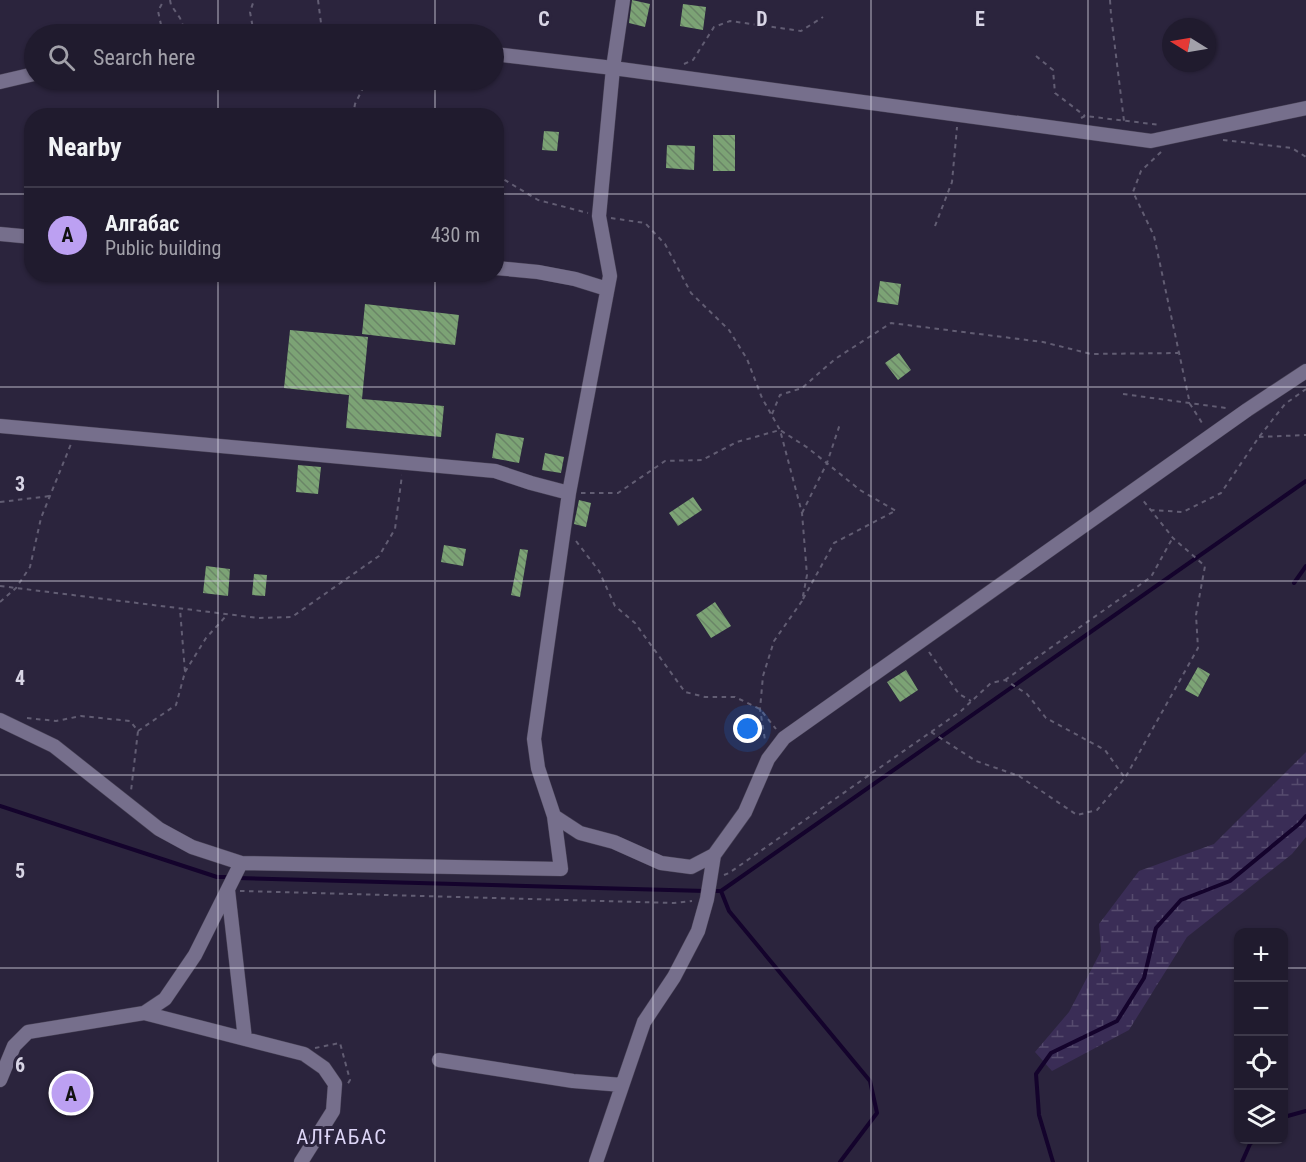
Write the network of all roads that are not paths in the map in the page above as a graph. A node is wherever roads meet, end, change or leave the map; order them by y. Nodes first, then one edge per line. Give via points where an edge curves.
1 (623, 0) edge
2 (504, 55) edge
3 (613, 68) junction
4 (24, 76) edge
5 (0, 82) edge
6 (1306, 108) edge
7 (0, 234) edge
8 (24, 236) edge
9 (504, 269) edge
10 (607, 290) junction
11 (1306, 371) edge
12 (0, 426) edge
13 (569, 493) junction
14 (0, 720) edge
15 (554, 816) junction
16 (714, 855) junction
17 (241, 863) junction
18 (228, 890) junction
19 (144, 1013) junction
20 (245, 1039) junction
21 (439, 1060) dead end
22 (0, 1080) edge
23 (622, 1085) junction
24 (301, 1162) edge
25 (596, 1162) edge

1 - 3 street
2 - 3 street
3 - 6 street via 1151,141
3 - 10 street via 599,216 609,276
4 - 5 street
7 - 8 street
9 - 10 street via 566,277
10 - 13 street
11 - 16 street via 784,738 768,759 745,812
12 - 13 street via 495,471
13 - 15 street via 534,739 538,768
14 - 17 street via 54,746 159,829 192,847
15 - 16 street via 580,833 614,842 661,863 691,867
15 - 17 street via 561,869
16 - 23 street via 698,931 644,1022
17 - 18 street
18 - 19 street via 183,973 165,999
18 - 20 street
19 - 20 street
19 - 22 street via 28,1032 14,1046
20 - 24 street via 304,1054 324,1068 335,1084 333,1111
21 - 23 street
23 - 25 street

